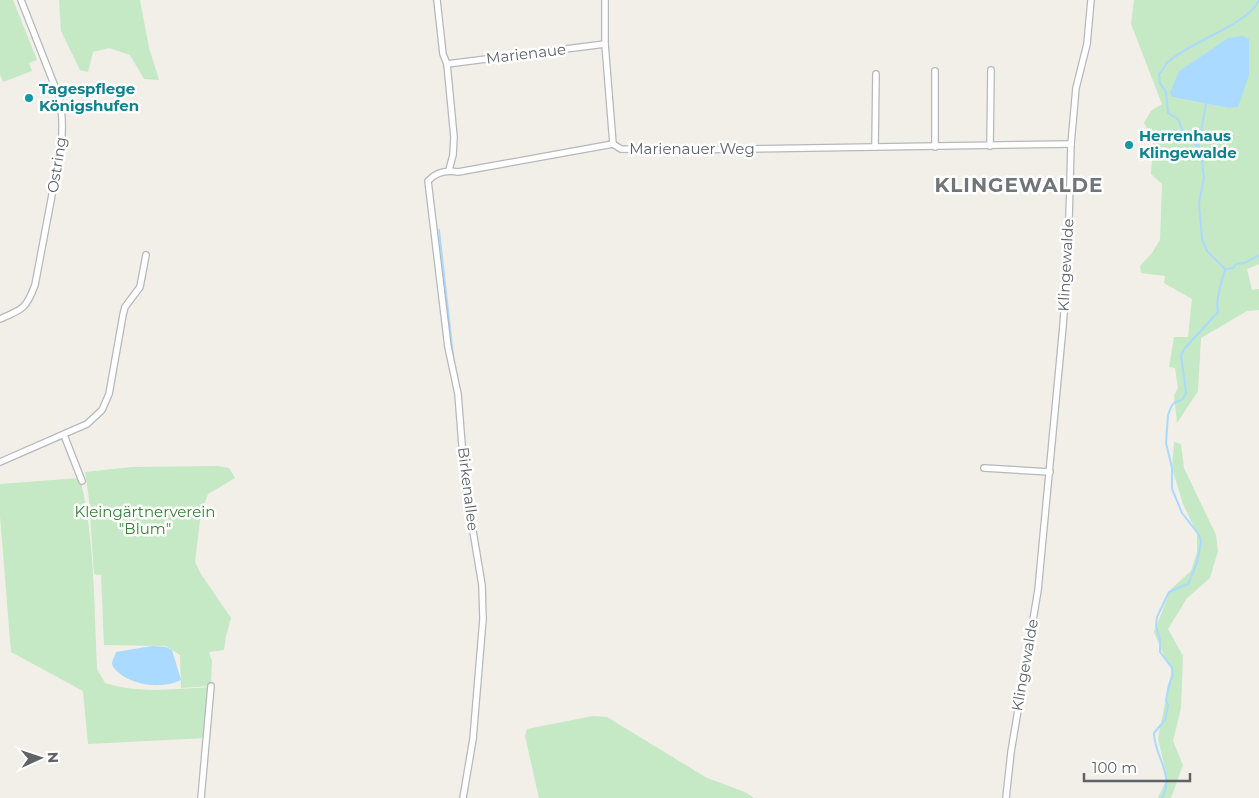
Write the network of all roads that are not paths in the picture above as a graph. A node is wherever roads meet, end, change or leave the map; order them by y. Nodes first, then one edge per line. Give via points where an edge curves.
1 (21, 0) edge
2 (437, 0) edge
3 (605, 0) edge
4 (1091, 0) edge
5 (605, 44) junction
6 (447, 64) junction
7 (991, 70) dead end
8 (935, 71) dead end
9 (876, 74) dead end
10 (613, 144) junction
11 (1071, 144) junction
12 (935, 146) junction
13 (990, 146) junction
14 (875, 147) junction
15 (449, 170) junction
16 (428, 181) joint
17 (146, 256) dead end
18 (0, 319) edge
19 (64, 435) junction
20 (0, 462) edge
21 (984, 468) dead end
22 (1050, 472) junction
23 (82, 481) dead end
24 (211, 686) dead end
25 (201, 798) edge
26 (463, 798) edge
27 (1006, 798) edge

1 - 18 street, Ostring via 59,97 63,127 28,304
2 - 6 street
3 - 5 street
4 - 11 street, Klingewalde via 1087,44 1076,88
5 - 6 street, Marienaue
5 - 10 street
6 - 15 street via 454,137
7 - 13 street
8 - 12 street
9 - 14 street
10 - 14 street, Marienauer Weg via 621,149 674,150
10 - 15 street, Marienauer Weg via 458,172
11 - 13 street, Marienauer Weg
11 - 22 street, Klingewalde via 1064,326
12 - 13 street, Marienauer Weg
12 - 14 street, Marienauer Weg
15 - 16 street, Marienauer Weg via 433,175
16 - 26 street, Birkenallee via 448,347 458,394 465,483 482,585 473,739
17 - 19 street via 140,287 125,307 107,402 96,418
19 - 20 street
19 - 23 street
21 - 22 street
22 - 27 street, Klingewalde via 1038,590
24 - 25 street

